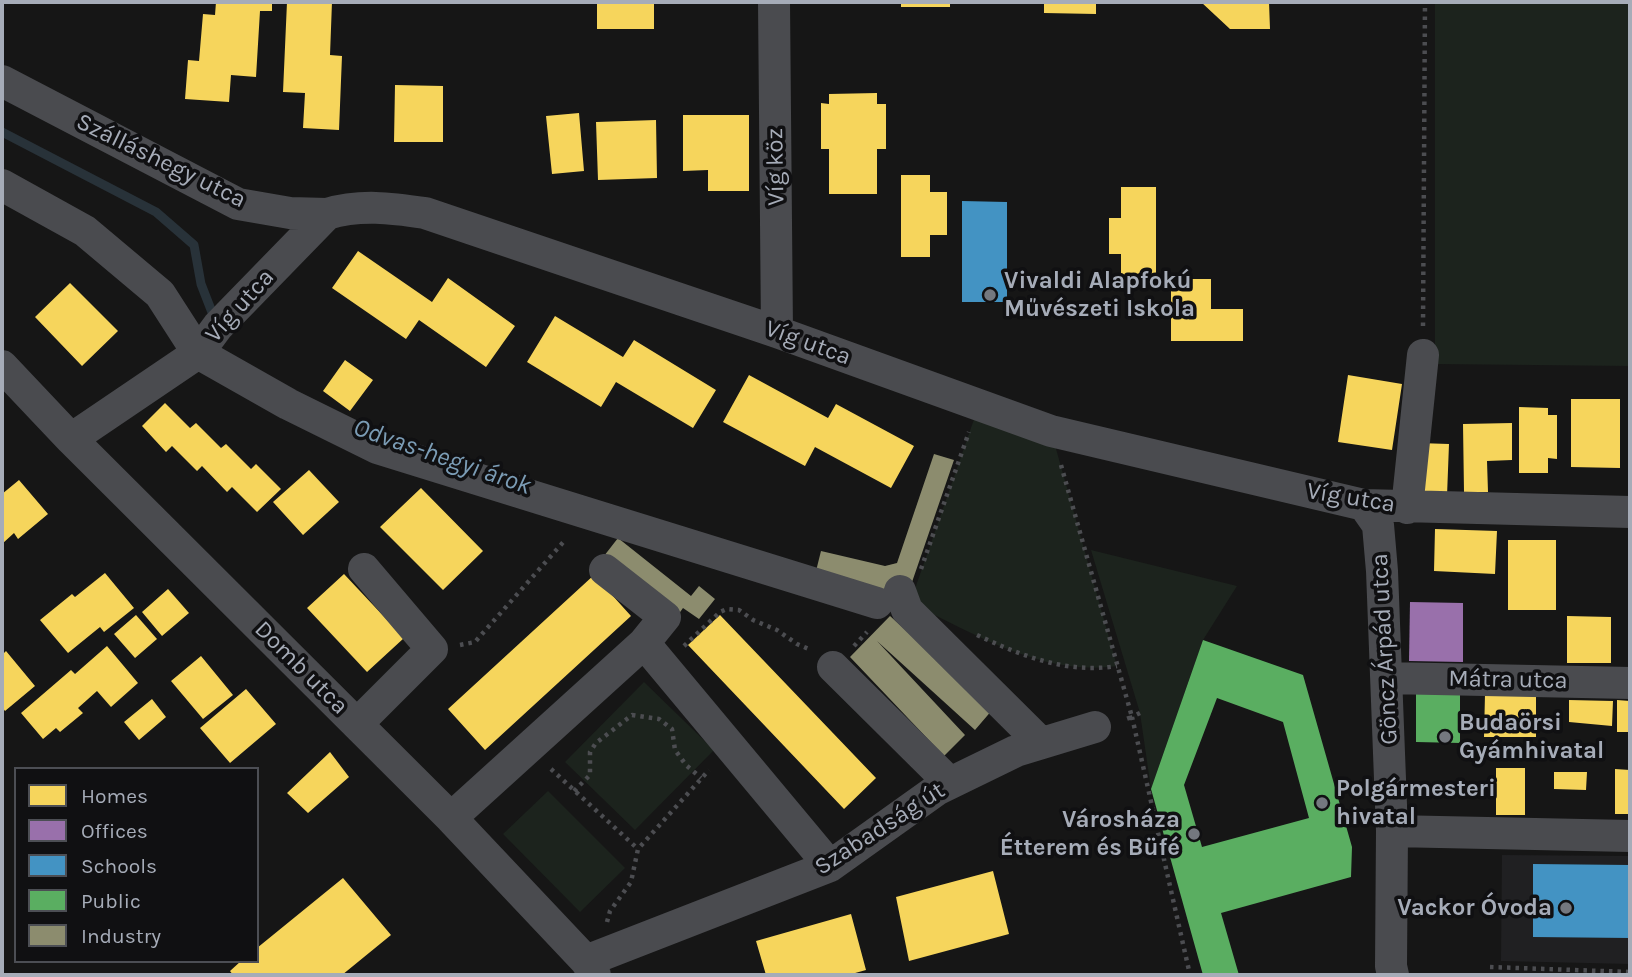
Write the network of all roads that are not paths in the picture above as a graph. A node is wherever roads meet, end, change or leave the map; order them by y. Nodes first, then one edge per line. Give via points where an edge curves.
1 (774, 2) edge
2 (2, 81) edge
3 (2, 185) edge
4 (327, 214) junction
5 (778, 332) junction
6 (198, 353) junction
7 (1423, 355) road end
8 (2, 366) edge
9 (71, 439) junction
10 (1364, 506) junction
11 (1407, 508) junction
12 (1630, 512) edge
13 (364, 569) dead end
14 (605, 570) dead end
15 (652, 652) junction
16 (834, 667) road end
17 (1387, 678) junction
18 (1630, 683) edge
19 (357, 724) junction
20 (1095, 727) dead end
21 (1041, 743) junction
22 (950, 783) junction
23 (451, 818) junction
24 (1392, 831) junction
25 (1630, 836) edge
26 (830, 866) junction
27 (593, 964) edge
28 (1391, 972) edge

1 - 5 street, Víg köz
2 - 4 street, Szálláshegy utca via 237,204
3 - 6 street via 85,231 160,294
4 - 5 street, Víg utca via 384,206 425,212
4 - 6 street, Víg utca via 218,326
5 - 10 street, Víg utca via 1051,430
6 - 9 street, Víg utca
6 - 21 street via 377,448 649,532 899,590 907,610
7 - 11 street
8 - 9 street, Domb utca
9 - 19 street, Domb utca
10 - 11 street, Víg utca
10 - 17 street, Göncz Árpád utca via 1378,525
11 - 12 street, Víg utca
13 - 19 street via 432,649
14 - 15 street via 665,617
15 - 23 street via 529,748
15 - 26 street
16 - 22 street
17 - 18 street, Mátra utca
17 - 24 street, Göncz Árpád utca
19 - 23 street, Domb utca
20 - 21 street, Szabadság út
21 - 22 street, Szabadság út
22 - 26 street, Szabadság út
23 - 27 street, Domb utca
24 - 25 street
24 - 28 street, Göncz Árpád utca
26 - 27 street, Szabadság út

